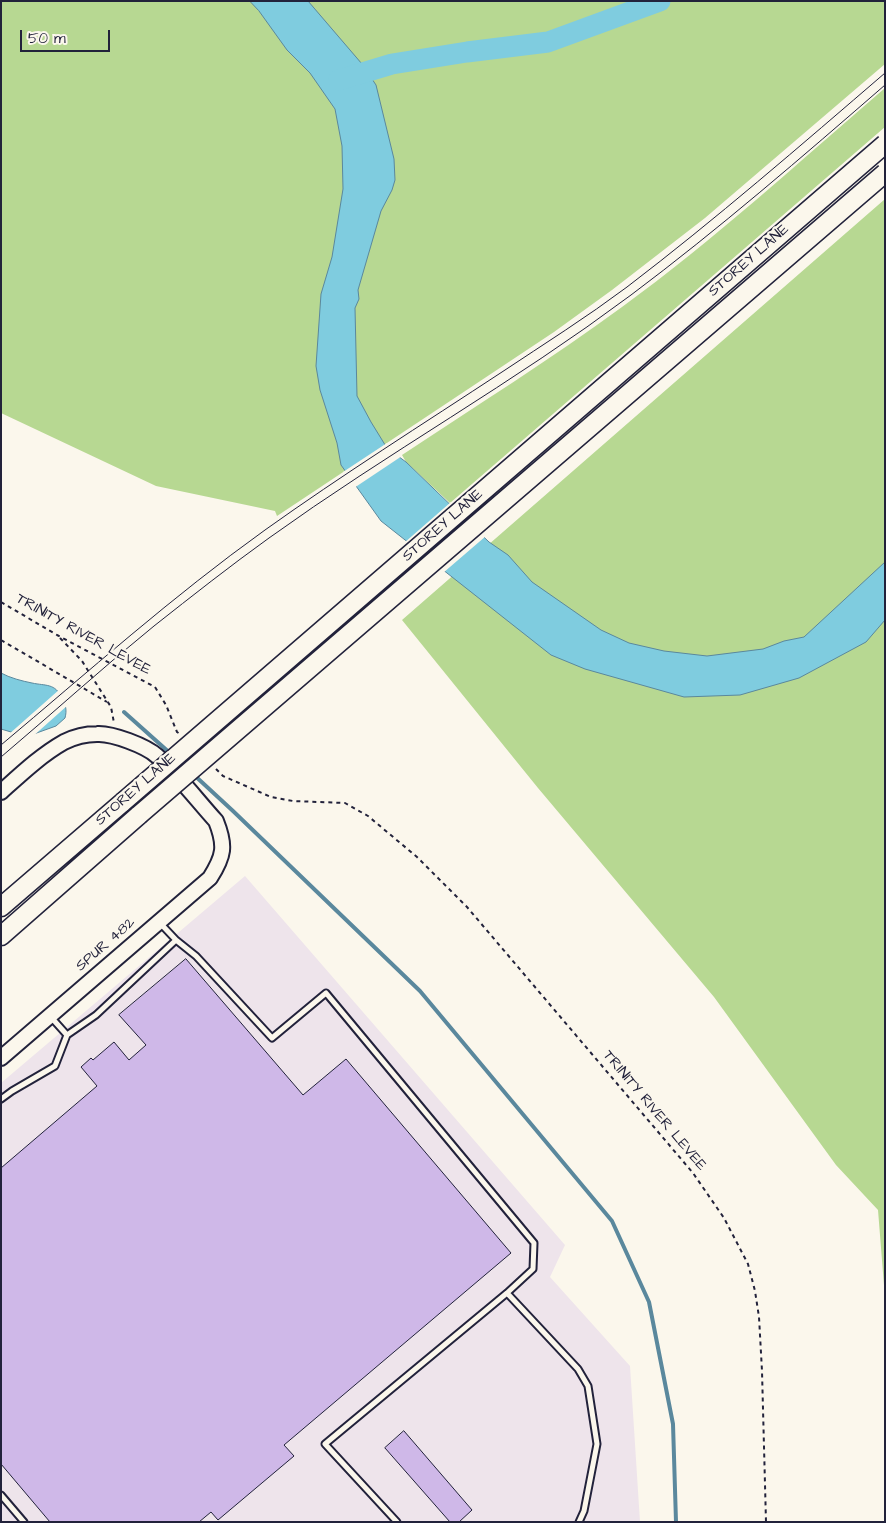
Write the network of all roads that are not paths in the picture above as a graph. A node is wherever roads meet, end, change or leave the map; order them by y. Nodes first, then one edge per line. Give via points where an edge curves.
1 (885, 144) edge
2 (885, 173) edge
3 (1, 792) edge
4 (79, 840) junction
5 (1, 892) edge
6 (1, 908) edge
7 (158, 921) junction
8 (1, 936) edge
9 (176, 940) junction
10 (50, 1016) junction
11 (67, 1035) junction
12 (1, 1058) edge
13 (1, 1099) edge
14 (507, 1293) junction
15 (1, 1495) edge
16 (24, 1522) edge
17 (397, 1522) edge
18 (579, 1522) edge

1 - 4 highway, STOREY LANE, bridge
2 - 8 highway, STOREY LANE, bridge
3 - 7 main road, SPUR 482 via 46,753 81,736 99,733 140,746 156,755 216,821 223,851 210,878
4 - 5 highway
4 - 6 highway, STOREY LANE
7 - 9 lane
7 - 10 main road, SPUR 482
9 - 11 lane via 96,1014
9 - 14 lane via 196,956 272,1038 326,993 534,1243 533,1269
10 - 11 lane
10 - 12 main road, SPUR 482
11 - 13 lane via 55,1066
14 - 17 lane via 325,1444
14 - 18 lane via 578,1369 588,1386 597,1444
15 - 16 lane

